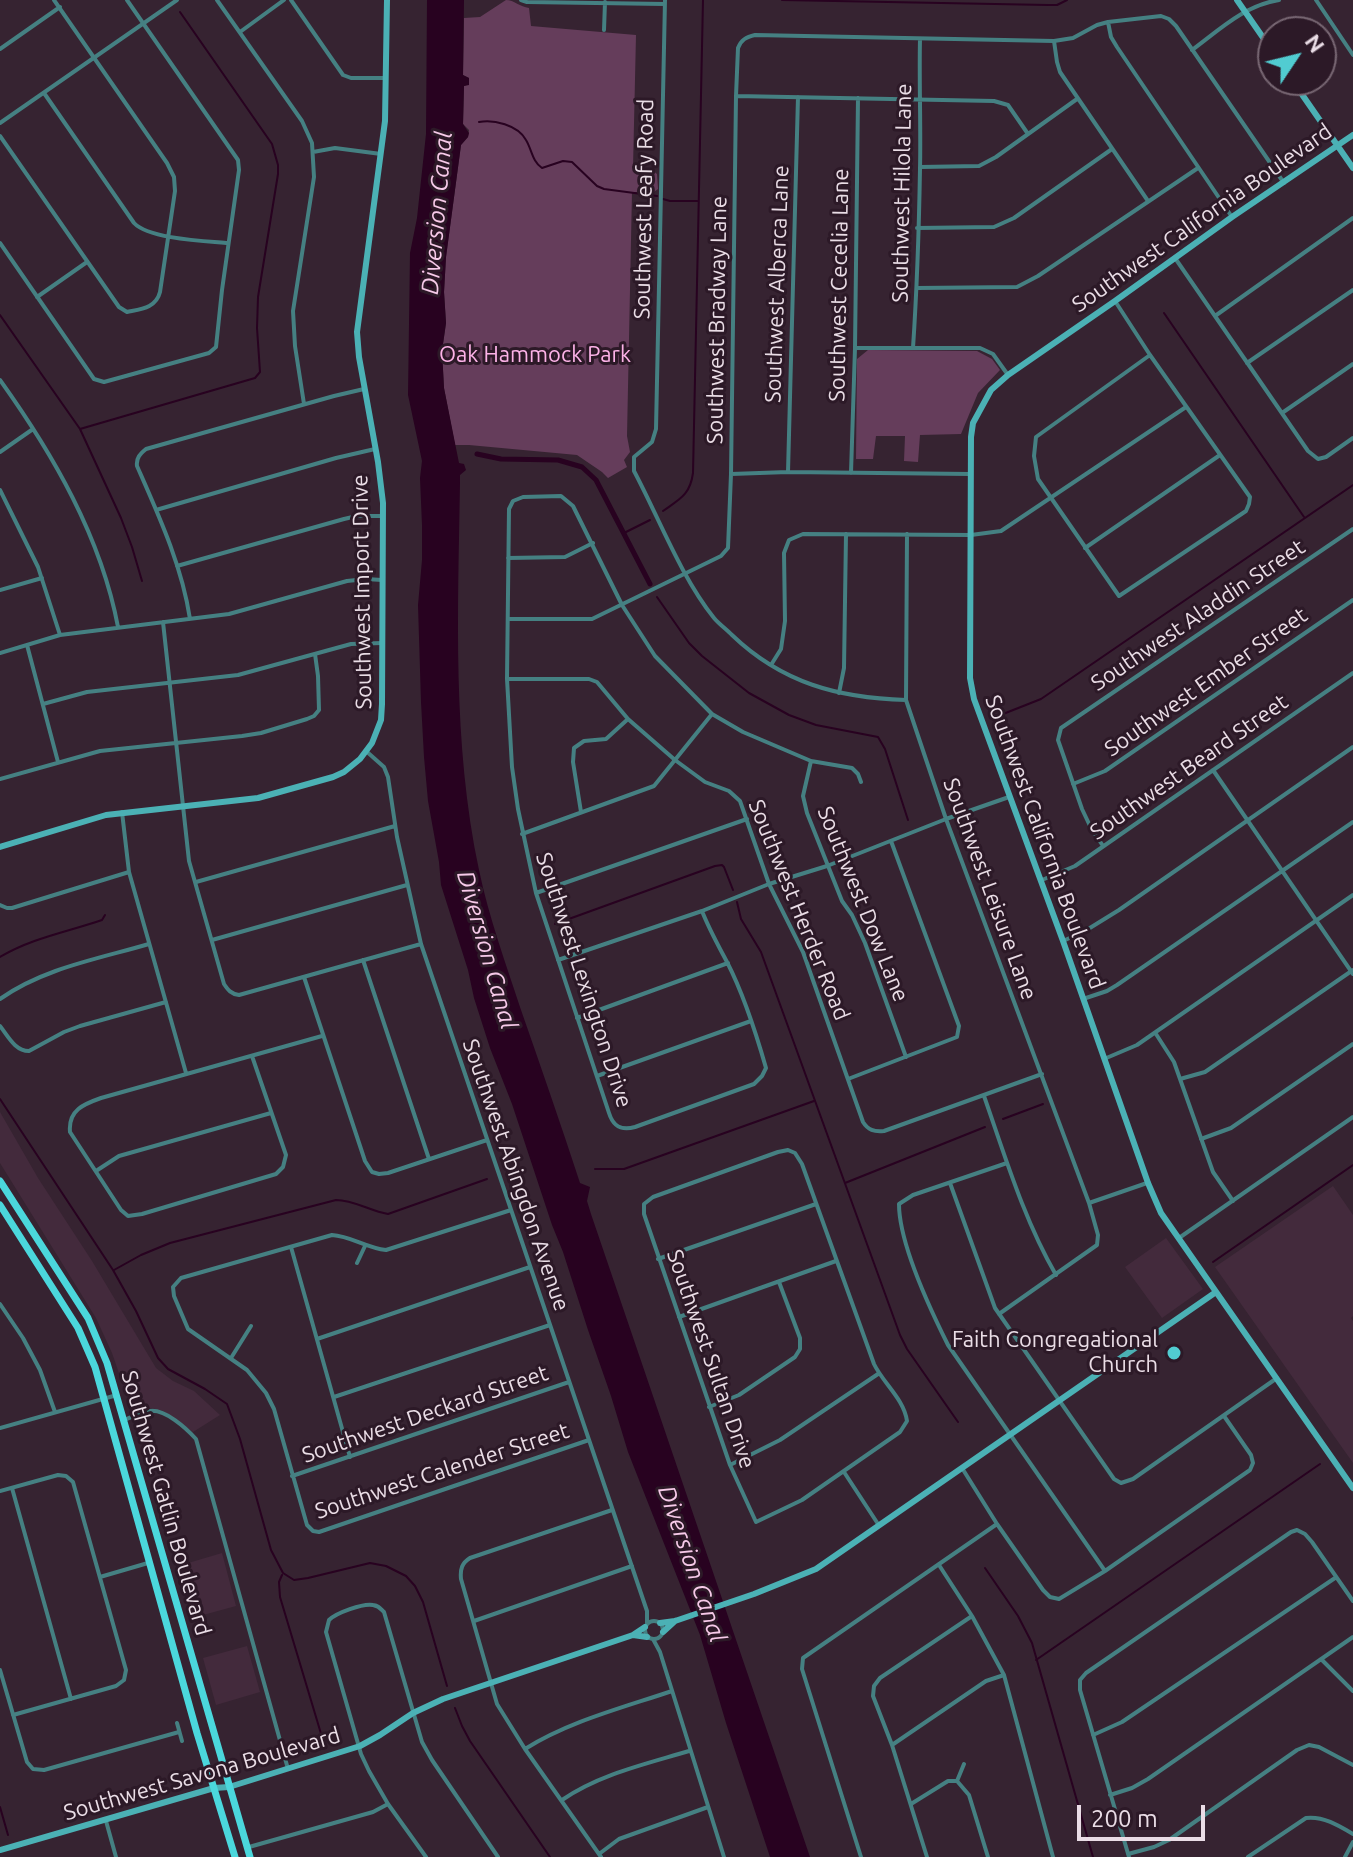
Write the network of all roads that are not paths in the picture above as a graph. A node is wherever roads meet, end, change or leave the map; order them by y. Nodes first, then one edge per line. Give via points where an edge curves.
1 (54, 0) edge
2 (127, 0) edge
3 (177, 0) edge
4 (217, 0) edge
5 (284, 0) edge
6 (291, 0) edge
7 (387, 0) edge
8 (521, 0) edge
9 (1237, 0) edge
10 (1279, 0) edge
11 (1316, 0) edge
12 (605, 2) junction
13 (665, 2) edge
14 (60, 7) junction
15 (1245, 12) junction
16 (1108, 22) junction
17 (143, 24) junction
18 (1257, 29) edge
19 (604, 30) dead end
20 (240, 32) junction
21 (920, 39) junction
22 (1054, 41) junction
23 (0, 49) edge
24 (1192, 50) junction
25 (1353, 55) edge
26 (94, 58) junction
27 (386, 78) junction
28 (44, 93) junction
29 (736, 96) junction
30 (1303, 96) edge
31 (798, 97) junction
32 (858, 98) junction
33 (1078, 99) junction
34 (919, 100) junction
35 (0, 123) edge
36 (1028, 134) junction
37 (1353, 135) edge
38 (0, 136) edge
39 (1338, 146) junction
40 (1112, 149) junction
41 (313, 152) junction
42 (381, 154) junction
43 (920, 167) junction
44 (1198, 168) junction
45 (1353, 168) edge
46 (1284, 183) junction
47 (1148, 201) junction
48 (1232, 217) junction
49 (1353, 218) edge
50 (917, 228) junction
51 (167, 236) junction
52 (0, 243) edge
53 (228, 243) junction
54 (1175, 258) junction
55 (87, 262) junction
56 (917, 288) junction
57 (1353, 290) edge
58 (37, 297) junction
59 (1115, 301) junction
60 (1215, 316) junction
61 (855, 348) junction
62 (913, 348) junction
63 (1150, 355) junction
64 (1247, 363) junction
65 (1353, 364) edge
66 (1008, 375) junction
67 (0, 380) edge
68 (365, 389) junction
69 (304, 404) junction
70 (1187, 406) junction
71 (1282, 413) junction
72 (33, 429) junction
73 (1353, 438) edge
74 (375, 449) junction
75 (0, 452) edge
76 (1220, 455) junction
77 (788, 472) junction
78 (851, 473) junction
79 (731, 474) junction
80 (970, 474) junction
81 (0, 490) edge
82 (1050, 498) junction
83 (156, 510) junction
84 (383, 516) junction
85 (1353, 529) edge
86 (846, 534) junction
87 (907, 534) junction
88 (971, 535) junction
89 (593, 543) junction
90 (1085, 548) junction
91 (508, 558) junction
92 (177, 566) junction
93 (685, 573) junction
94 (42, 578) junction
95 (382, 580) junction
96 (0, 590) edge
97 (1353, 600) edge
98 (622, 605) junction
99 (190, 619) junction
100 (509, 619) junction
101 (163, 622) junction
102 (118, 627) junction
103 (60, 635) junction
104 (382, 643) junction
105 (27, 645) junction
106 (0, 653) edge
107 (315, 654) junction
108 (771, 665) junction
109 (1353, 673) edge
110 (507, 679) junction
111 (171, 683) junction
112 (839, 693) junction
113 (906, 700) junction
114 (43, 704) junction
115 (712, 714) junction
116 (628, 719) junction
117 (177, 743) junction
118 (1353, 747) edge
119 (366, 751) junction
120 (675, 760) junction
121 (811, 761) junction
122 (58, 762) junction
123 (1213, 770) junction
124 (0, 779) edge
125 (861, 782) dead end
126 (1073, 784) junction
127 (1009, 797) junction
128 (182, 806) junction
129 (122, 812) junction
130 (581, 812) junction
131 (747, 819) junction
132 (946, 819) junction
133 (1247, 820) junction
134 (1353, 822) edge
135 (395, 826) junction
136 (522, 834) junction
137 (891, 841) junction
138 (1103, 846) junction
139 (0, 847) edge
140 (827, 866) junction
141 (1282, 871) junction
142 (129, 872) junction
143 (1039, 881) junction
144 (196, 882) junction
145 (769, 884) junction
146 (407, 885) junction
147 (536, 893) junction
148 (1353, 895) edge
149 (0, 905) edge
150 (702, 911) junction
151 (1316, 921) junction
152 (212, 940) junction
153 (1063, 941) junction
154 (149, 944) junction
155 (421, 944) junction
156 (363, 960) junction
157 (558, 960) junction
158 (728, 963) junction
159 (1352, 972) edge
160 (304, 977) junction
161 (0, 999) edge
162 (1083, 999) junction
163 (166, 1002) junction
164 (577, 1018) junction
165 (751, 1021) junction
166 (0, 1026) edge
167 (1155, 1033) junction
168 (322, 1036) junction
169 (1353, 1044) edge
170 (252, 1056) junction
171 (906, 1057) junction
172 (1104, 1059) junction
173 (186, 1073) junction
174 (1042, 1074) junction
175 (597, 1076) junction
176 (848, 1079) junction
177 (1180, 1079) junction
178 (983, 1095) junction
179 (271, 1113) junction
180 (1353, 1117) edge
181 (1201, 1139) junction
182 (487, 1140) junction
183 (429, 1159) junction
184 (1007, 1163) junction
185 (96, 1171) junction
186 (0, 1181) edge
187 (950, 1183) junction
188 (1148, 1183) junction
189 (1233, 1201) junction
190 (1089, 1203) junction
191 (816, 1204) junction
192 (0, 1205) edge
193 (511, 1210) junction
194 (1179, 1238) junction
195 (365, 1246) junction
196 (291, 1247) junction
197 (658, 1259) junction
198 (836, 1261) junction
199 (357, 1263) dead end
200 (530, 1267) junction
201 (1056, 1275) junction
202 (779, 1282) junction
203 (1216, 1292) junction
204 (0, 1304) edge
205 (999, 1314) junction
206 (679, 1317) junction
207 (550, 1325) junction
208 (251, 1326) dead end
209 (317, 1339) junction
210 (231, 1358) junction
211 (878, 1374) junction
212 (1277, 1378) junction
213 (569, 1382) junction
214 (117, 1395) junction
215 (334, 1397) junction
216 (104, 1398) junction
217 (1060, 1401) junction
218 (709, 1407) junction
219 (55, 1412) junction
220 (1224, 1416) junction
221 (123, 1420) junction
222 (0, 1428) edge
223 (1010, 1434) junction
224 (589, 1440) junction
225 (350, 1457) junction
226 (730, 1465) junction
227 (962, 1468) junction
228 (844, 1472) junction
229 (292, 1476) junction
230 (12, 1488) junction
231 (1353, 1488) edge
232 (0, 1491) edge
233 (612, 1510) junction
234 (878, 1524) junction
235 (997, 1524) junction
236 (150, 1562) junction
237 (939, 1565) junction
238 (632, 1566) junction
239 (1105, 1571) junction
240 (100, 1577) junction
241 (1336, 1578) junction
242 (1353, 1601) edge
243 (647, 1611) junction
244 (972, 1616) junction
245 (474, 1621) junction
246 (675, 1621) junction
247 (658, 1622) junction
248 (646, 1625) junction
249 (633, 1635) junction
250 (662, 1635) junction
251 (1353, 1637) edge
252 (650, 1638) junction
253 (660, 1652) junction
254 (1321, 1659) junction
255 (0, 1670) edge
256 (1004, 1675) junction
257 (492, 1684) junction
258 (672, 1691) junction
259 (1353, 1691) edge
260 (71, 1699) junction
261 (413, 1713) junction
262 (13, 1715) junction
263 (177, 1723) dead end
264 (179, 1732) junction
265 (1093, 1735) junction
266 (182, 1741) dead end
267 (892, 1745) junction
268 (360, 1746) junction
269 (525, 1749) junction
270 (690, 1751) junction
271 (964, 1764) dead end
272 (1353, 1765) edge
273 (288, 1769) junction
274 (957, 1781) junction
275 (229, 1787) junction
276 (214, 1788) junction
277 (1110, 1795) junction
278 (562, 1800) junction
279 (388, 1804) junction
280 (911, 1804) junction
281 (708, 1807) junction
282 (106, 1821) junction
283 (1353, 1834) edge
284 (1353, 1842) edge
285 (247, 1847) junction
286 (0, 1850) edge
287 (497, 1855) edge
288 (600, 1855) edge
289 (1128, 1856) edge
290 (116, 1857) edge
291 (235, 1857) edge
292 (250, 1857) edge
293 (426, 1857) edge
294 (488, 1857) edge
295 (724, 1857) edge
296 (861, 1857) edge
297 (927, 1857) edge
298 (988, 1857) edge
299 (1053, 1857) edge
300 (1248, 1857) edge
301 (1345, 1857) edge

1 - 14 street
2 - 17 street
3 - 17 street
4 - 20 street
5 - 20 street
6 - 27 street via 343,75
7 - 27 street, Southwest Import Drive
8 - 12 street
9 - 15 street
10 - 15 street
11 - 25 street
12 - 13 street
12 - 19 street
13 - 93 street, Southwest Leafy Road via 656,429 652,442 634,457 634,471
14 - 23 street
14 - 26 street
15 - 18 street
15 - 24 street
16 - 22 street
16 - 24 street via 1161,16 1172,22
16 - 44 street via 1117,47
17 - 26 street
17 - 53 street via 238,160
20 - 41 street via 302,121
21 - 22 street
21 - 29 street, Southwest Bradway Lane via 746,37 738,48
21 - 34 street, Southwest Hilola Lane
22 - 33 street via 1057,66
24 - 46 street
26 - 28 street
26 - 51 street via 174,177
27 - 42 street, Southwest Import Drive
28 - 35 street
28 - 51 street via 140,230
29 - 31 street
29 - 79 street, Southwest Bradway Lane
30 - 39 street
31 - 32 street
31 - 77 street, Southwest Alberca Lane
32 - 34 street
32 - 61 street, Southwest Cecelia Lane
33 - 36 street
33 - 40 street
34 - 36 street via 1004,103
34 - 43 street, Southwest Hilola Lane
36 - 43 street via 979,166
37 - 39 street, Southwest California Boulevard
38 - 55 street
39 - 45 street
39 - 46 street, Southwest California Boulevard
40 - 47 street
40 - 50 street via 994,227
41 - 42 street via 335,148
41 - 69 street via 314,177 293,311
42 - 68 street, Southwest Import Drive via 357,332
43 - 50 street, Southwest Hilola Lane
44 - 47 street
44 - 48 street
46 - 48 street, Southwest California Boulevard
47 - 56 street via 1017,287
48 - 54 street, Southwest California Boulevard
49 - 60 street
50 - 56 street, Southwest Hilola Lane
51 - 53 street
51 - 55 street via 158,299 151,306 127,312 119,307
52 - 58 street
53 - 58 street via 216,347 209,353 104,382 94,379
54 - 59 street, Southwest California Boulevard
54 - 60 street
55 - 58 street
56 - 62 street, Southwest Hilola Lane
57 - 64 street
59 - 63 street
59 - 66 street, Southwest California Boulevard
60 - 64 street
61 - 62 street
61 - 78 street, Southwest Cecelia Lane
62 - 66 street via 980,348 993,354
63 - 70 street
63 - 82 street via 1036,437 1038,479
64 - 71 street
65 - 71 street
66 - 80 street, Southwest California Boulevard via 991,390 973,423
67 - 72 street
68 - 69 street
68 - 74 street, Southwest Import Drive
69 - 83 street via 146,449 137,466
70 - 76 street
70 - 82 street
71 - 73 street via 1318,459
72 - 75 street
72 - 102 street via 87,528 112,593
74 - 83 street
74 - 84 street, Southwest Import Drive
76 - 90 street
76 - 90 street via 1250,497 1246,511 1119,596
77 - 78 street
77 - 79 street
78 - 80 street
79 - 93 street, Southwest Bradway Lane via 728,548
80 - 88 street, Southwest California Boulevard
81 - 94 street
82 - 88 street via 1001,531
82 - 90 street
83 - 92 street
84 - 92 street via 344,519
84 - 95 street, Southwest Import Drive
85 - 126 street, Southwest Aladdin Street via 1061,728 1058,740
86 - 87 street
86 - 108 street via 803,534 789,540 784,553 781,649
86 - 112 street
87 - 88 street
87 - 113 street, Southwest Leisure Lane
88 - 127 street, Southwest California Boulevard via 972,689
89 - 91 street via 565,557
89 - 91 street, Southwest Lexington Drive via 573,506 561,496 523,497 509,509
89 - 98 street
91 - 100 street, Southwest Lexington Drive
92 - 99 street
93 - 98 street
93 - 108 street via 714,618
94 - 96 street
94 - 103 street
95 - 99 street via 347,581 229,614
95 - 104 street, Southwest Import Drive
97 - 126 street, Southwest Ember Street via 1105,771
98 - 100 street via 592,619
98 - 115 street via 655,656
99 - 101 street
100 - 110 street, Southwest Lexington Drive
101 - 102 street
101 - 111 street
102 - 103 street
103 - 105 street
104 - 107 street via 351,644
104 - 119 street, Southwest Import Drive via 381,720
105 - 106 street
105 - 114 street
107 - 111 street via 238,675
107 - 117 street via 320,699 314,716 261,733
108 - 112 street
109 - 123 street, Southwest Beard Street
110 - 116 street, Southwest Herder Road via 589,679
110 - 136 street, Southwest Lexington Drive
111 - 114 street via 87,692
111 - 117 street
112 - 113 street
113 - 132 street, Southwest Leisure Lane
114 - 122 street
115 - 120 street
115 - 121 street
116 - 120 street, Southwest Herder Road
116 - 130 street via 606,739 584,741 574,748
117 - 122 street via 100,751
117 - 128 street
118 - 133 street
119 - 128 street, Southwest Import Drive via 344,772 317,782 258,798
119 - 135 street, Southwest Abingdon Avenue via 388,777
120 - 130 street via 654,786
120 - 131 street, Southwest Herder Road via 705,782 729,791
121 - 125 street via 852,768
121 - 140 street, Southwest Dow Lane via 803,796
122 - 124 street
123 - 133 street
123 - 138 street, Southwest Beard Street
126 - 138 street
127 - 132 street
127 - 143 street, Southwest California Boulevard
128 - 129 street, Southwest Import Drive
128 - 144 street
129 - 139 street, Southwest Import Drive
129 - 142 street
130 - 136 street
131 - 145 street, Southwest Herder Road
131 - 147 street
132 - 137 street
132 - 174 street, Southwest Leisure Lane
133 - 141 street
133 - 153 street via 1119,910
134 - 141 street
135 - 144 street
135 - 146 street, Southwest Abingdon Avenue
136 - 147 street, Southwest Lexington Drive
137 - 140 street
137 - 171 street via 959,1026 957,1037
138 - 143 street, Southwest Beard Street
140 - 145 street
140 - 171 street, Southwest Dow Lane via 865,943
141 - 151 street
141 - 162 street via 1117,985
142 - 149 street via 19,906
142 - 154 street
143 - 153 street, Southwest California Boulevard
144 - 152 street
145 - 150 street
145 - 176 street, Southwest Herder Road via 803,952
146 - 152 street
146 - 155 street, Southwest Abingdon Avenue
147 - 157 street, Southwest Lexington Drive
148 - 151 street
150 - 157 street
150 - 158 street
151 - 159 street
151 - 167 street
152 - 160 street via 231,992 239,995
153 - 162 street, Southwest California Boulevard
154 - 161 street via 49,973
154 - 163 street
155 - 156 street
155 - 182 street, Southwest Abingdon Avenue
156 - 160 street
156 - 183 street
157 - 164 street, Southwest Lexington Drive
158 - 164 street
158 - 165 street
159 - 177 street via 1205,1072
160 - 168 street
162 - 172 street, Southwest California Boulevard
163 - 166 street via 80,1026 29,1051 16,1047
163 - 173 street
164 - 175 street, Southwest Lexington Drive
165 - 175 street
165 - 175 street, Southwest Lexington Drive via 766,1068 754,1084 645,1124 623,1128 612,1121
167 - 172 street
167 - 177 street
168 - 170 street
168 - 183 street via 372,1172 383,1174
169 - 181 street via 1231,1128
170 - 173 street
170 - 179 street
171 - 176 street
172 - 188 street, Southwest California Boulevard
173 - 185 street via 101,1098 72,1115 70,1132
174 - 178 street
174 - 190 street, Southwest Leisure Lane
176 - 178 street, Southwest Herder Road via 867,1128 878,1132
177 - 181 street
178 - 184 street
179 - 185 street via 119,1156
179 - 185 street via 286,1155 276,1174 128,1216
180 - 189 street
181 - 189 street via 1213,1172
182 - 183 street
182 - 193 street, Southwest Abingdon Avenue
184 - 187 street
184 - 201 street
186 - 214 main road, Southwest Gatlin Boulevard via 88,1318
187 - 205 street
187 - 223 street via 899,1204 899,1219 948,1345
188 - 190 street
188 - 194 street, Southwest California Boulevard
189 - 194 street
190 - 201 street, Southwest Leisure Lane via 1097,1245
191 - 197 street
191 - 197 street, Southwest Sultan Drive via 798,1156 778,1152 649,1199 644,1214
191 - 198 street
192 - 216 main road, Southwest Gatlin Boulevard via 78,1328
193 - 195 street via 393,1249
193 - 200 street, Southwest Abingdon Avenue
194 - 203 street, Southwest California Boulevard
195 - 196 street via 332,1235
195 - 199 street
196 - 209 street
196 - 210 street via 191,1274 173,1287 188,1329
197 - 206 street, Southwest Sultan Drive
198 - 202 street
198 - 211 street
200 - 207 street, Southwest Abingdon Avenue
200 - 209 street
201 - 205 street
202 - 206 street
202 - 218 street via 800,1338 799,1352 739,1395
203 - 212 street, Southwest California Boulevard
203 - 217 street
204 - 219 street via 34,1359
205 - 217 street
206 - 218 street, Southwest Sultan Drive
207 - 213 street, Southwest Abingdon Avenue
207 - 215 street
208 - 210 street
209 - 215 street
210 - 229 street via 266,1393
211 - 226 street via 780,1440
211 - 228 street via 905,1412 905,1427
212 - 220 street
212 - 231 street, Southwest California Boulevard
213 - 224 street, Southwest Abingdon Avenue
213 - 225 street, Southwest Deckard Street
214 - 216 street
214 - 221 main road, Southwest Gatlin Boulevard
215 - 225 street
216 - 219 street
216 - 236 main road, Southwest Gatlin Boulevard
217 - 220 street via 1121,1483
217 - 223 street
218 - 226 street, Southwest Sultan Drive
219 - 222 street
220 - 239 street via 1251,1455 1250,1470
221 - 273 street via 151,1411 163,1413 196,1439
221 - 275 main road, Southwest Gatlin Boulevard
223 - 227 street
223 - 239 street
224 - 229 street, Southwest Calender Street via 319,1532 307,1525
224 - 233 street, Southwest Abingdon Avenue
225 - 229 street, Southwest Deckard Street
226 - 228 street, Southwest Sultan Drive via 756,1522
227 - 234 street
227 - 235 street
228 - 234 street
230 - 232 street
230 - 240 street via 58,1475 73,1482
230 - 260 street
233 - 238 street, Southwest Abingdon Avenue
233 - 245 street via 464,1562 461,1579
234 - 246 street via 816,1569
235 - 237 street
235 - 239 street via 1050,1597 1059,1599
236 - 240 street
236 - 276 main road, Southwest Gatlin Boulevard
237 - 244 street
237 - 296 street via 803,1658 802,1669
238 - 243 street, Southwest Abingdon Avenue
238 - 245 street
240 - 260 street via 126,1670 124,1680
241 - 242 street
241 - 265 street via 1115,1727
241 - 265 street via 1305,1534 1297,1530 1280,1538 1086,1673 1080,1690
243 - 247 street, Southwest Abingdon Avenue
243 - 248 street, Southwest Abingdon Avenue
244 - 256 street
244 - 267 street via 874,1686
245 - 257 street
246 - 247 street
246 - 250 street
247 - 248 street
247 - 250 street
248 - 249 street, Southwest Savona Boulevard
248 - 252 street
249 - 252 street, Southwest Savona Boulevard
249 - 257 street, Southwest Savona Boulevard
250 - 252 street
250 - 253 street
251 - 254 street
252 - 253 street
253 - 258 street
254 - 259 street
254 - 277 street via 1148,1779
255 - 262 street
256 - 267 street via 986,1681
256 - 299 street
257 - 261 street, Southwest Savona Boulevard
257 - 269 street via 497,1704
258 - 269 street via 566,1727
258 - 270 street
260 - 262 street
261 - 268 street, Southwest Savona Boulevard
261 - 268 street via 386,1616 369,1605 336,1614 326,1632
261 - 287 street via 427,1751
262 - 264 street via 27,1762 42,1770
263 - 264 street
264 - 266 street
265 - 277 street
267 - 280 street
268 - 273 street, Southwest Savona Boulevard
268 - 279 street
269 - 278 street
270 - 278 street via 597,1780
270 - 281 street
271 - 274 street
272 - 289 street via 1309,1745 1169,1840
273 - 275 street, Southwest Savona Boulevard
274 - 280 street via 948,1781
274 - 298 street via 969,1795
275 - 276 street, Southwest Savona Boulevard
275 - 285 main road, Southwest Gatlin Boulevard
276 - 282 street, Southwest Savona Boulevard
276 - 291 main road, Southwest Gatlin Boulevard
277 - 289 street
278 - 288 street
279 - 285 street
279 - 293 street
280 - 297 street
281 - 288 street via 619,1839
281 - 295 street
282 - 286 street, Southwest Savona Boulevard
282 - 290 street
283 - 300 street via 1325,1819 1306,1818
284 - 301 street
285 - 292 main road, Southwest Gatlin Boulevard
287 - 294 street

